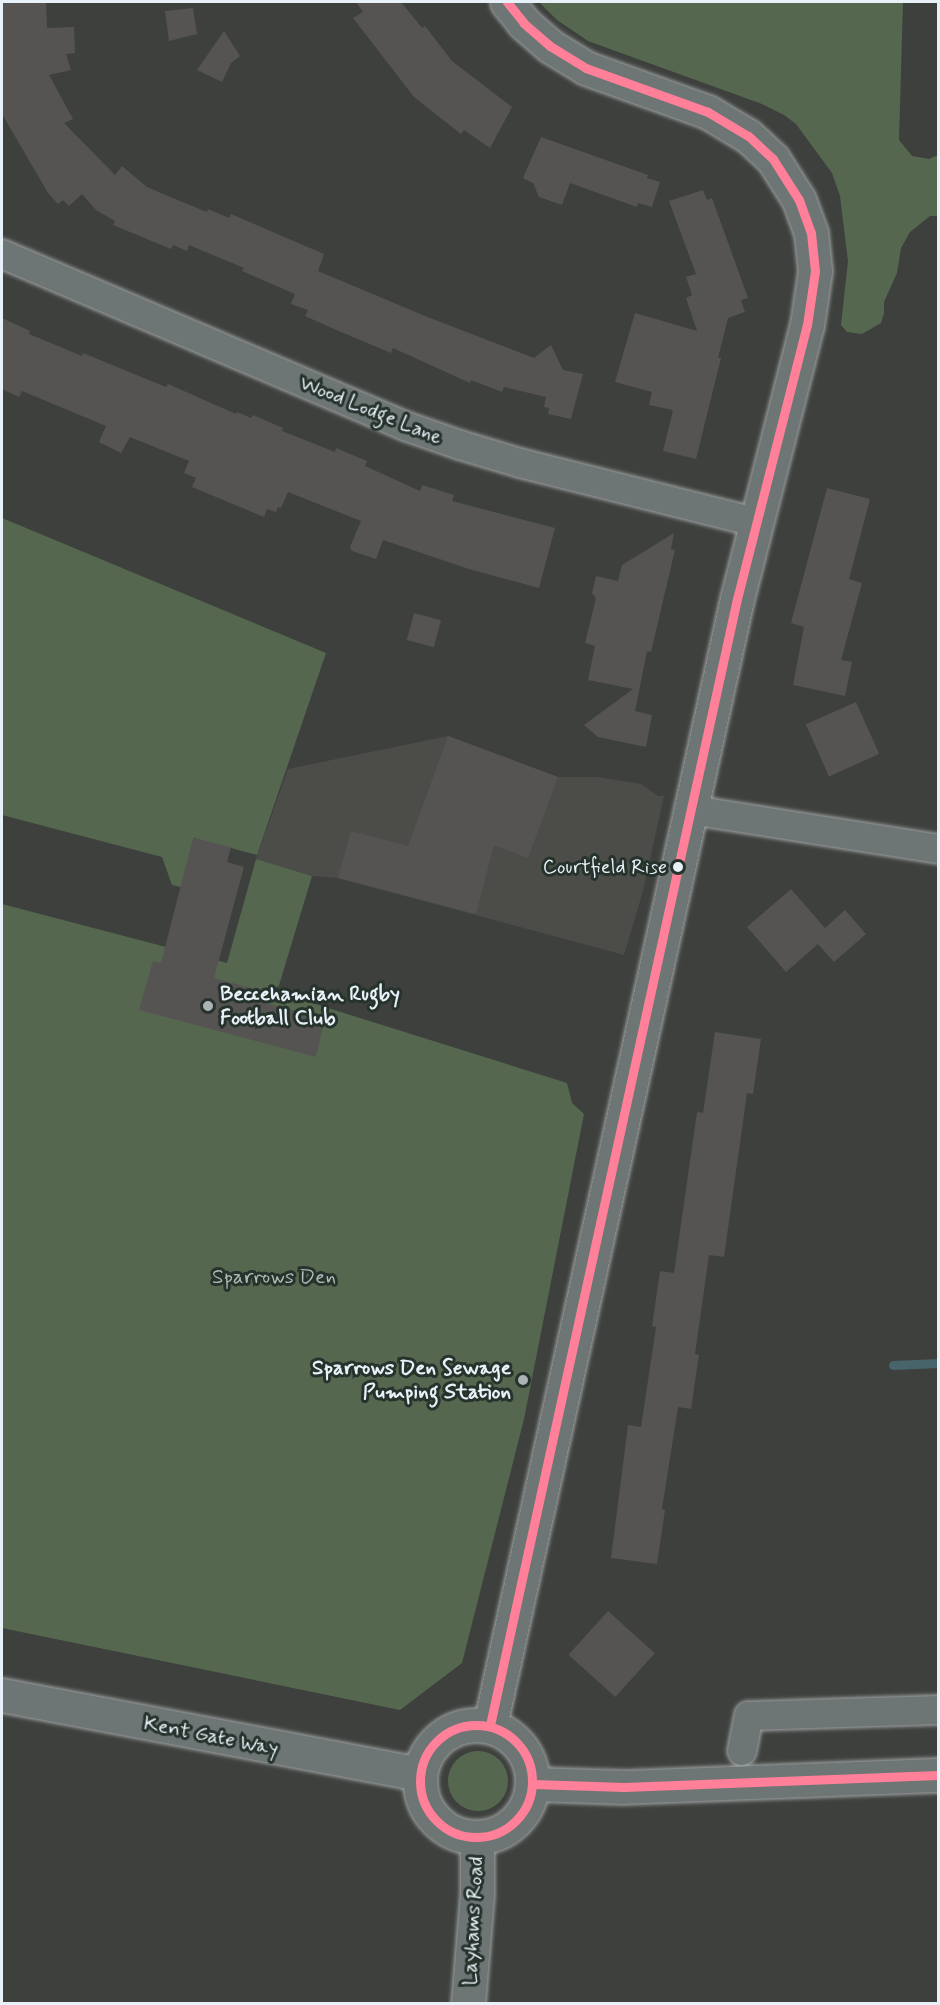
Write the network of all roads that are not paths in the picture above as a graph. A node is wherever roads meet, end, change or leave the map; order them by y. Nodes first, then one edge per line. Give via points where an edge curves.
1 (507, 2) edge
2 (2, 254) edge
3 (755, 522) junction
4 (692, 810) junction
5 (939, 849) edge
6 (2, 1695) edge
7 (939, 1710) edge
8 (490, 1725) junction
9 (742, 1751) dead end
10 (420, 1774) junction
11 (939, 1774) edge
12 (533, 1784) junction
13 (477, 1838) junction
14 (468, 2004) edge

1 - 3 street via 550,46 586,68 708,112 736,127 773,159 799,200 811,233 814,288
2 - 3 street, Wood Lodge Lane via 405,426 520,464
3 - 4 street
4 - 5 street
4 - 8 street
6 - 10 street, Kent Gate Way
7 - 9 street via 749,1716
8 - 10 street via 470,1724 439,1738 427,1751
8 - 12 street via 522,1747 531,1765
10 - 13 street via 423,1802 432,1817 445,1828
11 - 12 street via 624,1787
12 - 13 street via 528,1804 517,1820 502,1832
13 - 14 street, Layhams Road

